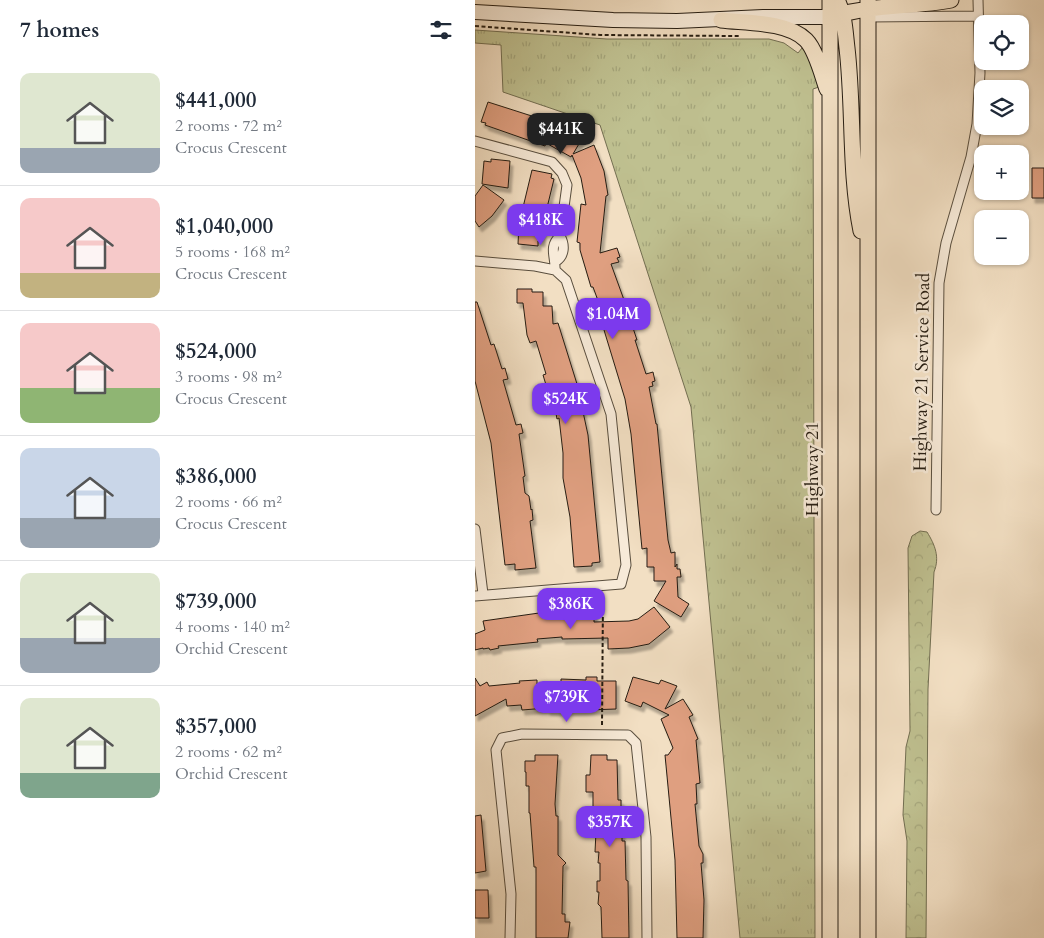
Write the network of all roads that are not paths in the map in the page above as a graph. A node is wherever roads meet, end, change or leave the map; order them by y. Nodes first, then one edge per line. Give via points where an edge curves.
1 (830, 0) edge
2 (951, 0) edge
3 (977, 0) edge
4 (864, 8) edge
5 (475, 12) edge
6 (838, 12) edge
7 (977, 15) edge
8 (974, 16) edge
9 (721, 20) junction
10 (980, 70) edge
11 (831, 100) junction
12 (475, 141) edge
13 (475, 261) edge
14 (867, 261) junction
15 (555, 266) junction
16 (936, 510) dead end
17 (475, 529) edge
18 (479, 595) edge
19 (510, 938) edge
20 (647, 938) edge
21 (830, 938) edge
22 (868, 938) edge

1 - 6 main road, Highway 21
2 - 4 main road
3 - 7 street, Highway 21 Service Road
4 - 6 main road
4 - 8 street
4 - 14 main road
5 - 9 main road via 613,20
6 - 9 main road
6 - 11 main road, Highway 21
6 - 14 main road via 849,65 855,204
9 - 11 main road via 787,28 806,40
10 - 16 street, Highway 21 Service Road via 975,138 946,243 939,283
11 - 21 main road, Highway 21
12 - 15 street via 552,162 562,173 567,185 560,236 553,247
13 - 15 street
14 - 22 main road
15 - 18 street via 566,280 611,414 626,565 621,584
17 - 18 street
19 - 20 street via 511,894 496,750 502,738 522,734 628,736 636,743 646,837

